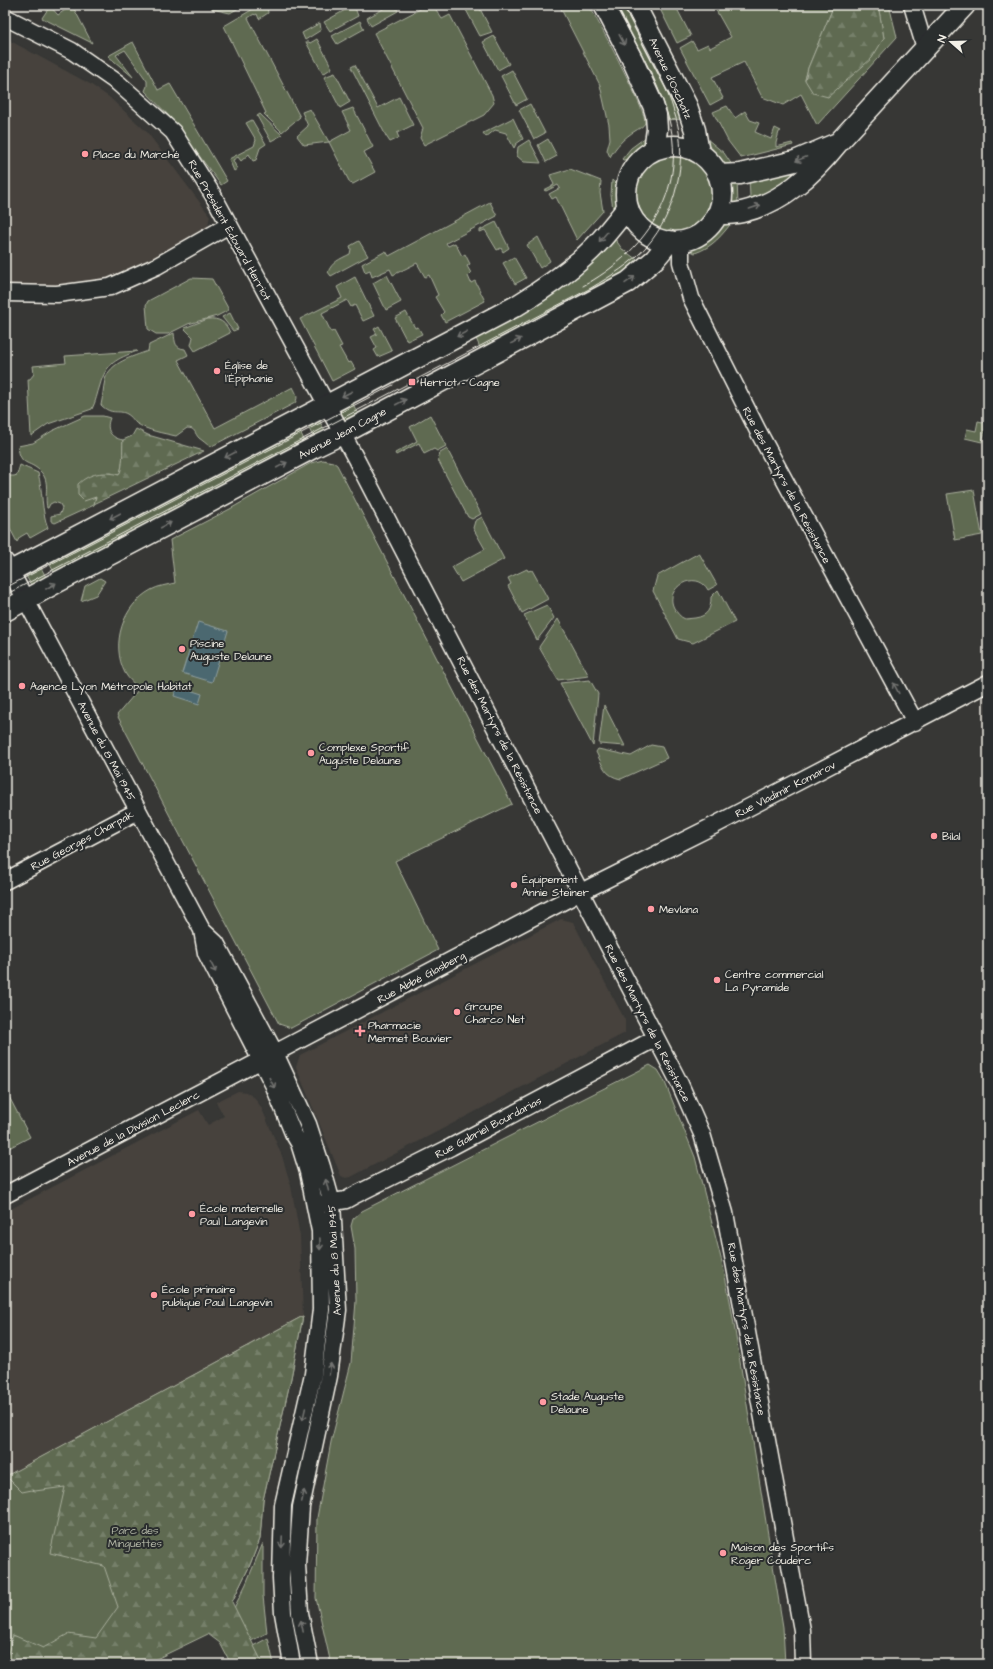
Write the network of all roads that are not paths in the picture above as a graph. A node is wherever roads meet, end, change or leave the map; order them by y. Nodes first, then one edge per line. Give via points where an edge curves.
1 (604, 5) edge
2 (635, 5) edge
3 (912, 5) edge
4 (964, 5) edge
5 (5, 17) edge
6 (925, 48) junction
7 (837, 144) junction
8 (654, 150) junction
9 (699, 153) junction
10 (718, 175) junction
11 (628, 207) junction
12 (717, 214) junction
13 (229, 225) junction
14 (676, 241) junction
15 (5, 293) edge
16 (326, 404) junction
17 (342, 434) junction
18 (7, 569) edge
19 (26, 600) junction
20 (5, 612) edge
21 (988, 683) edge
22 (915, 722) junction
23 (138, 811) junction
24 (5, 881) edge
25 (581, 892) junction
26 (202, 930) junction
27 (656, 1038) junction
28 (275, 1054) junction
29 (260, 1061) junction
30 (6, 1192) edge
31 (324, 1204) junction
32 (292, 1664) edge
33 (310, 1664) edge
34 (803, 1664) edge

1 -> 8 street via 653,104 657,129
2 - 9 street, Avenue d'Oschatz via 687,106
3 - 6 street
4 - 6 street
5 - 13 street, Rue Président Édouard Herriot via 72,51 118,83 173,132
6 - 7 street
7 -> 10 street via 795,161 740,174
12 -> 7 street via 740,212 767,204 795,188 820,165
8 - 9 street via 680,146
8 - 11 street via 638,163 628,180
9 - 10 street via 710,162
10 - 12 street via 722,195
11 - 14 street via 632,217 644,232
11 -> 16 street via 599,242 542,290 516,306
12 - 14 street via 711,224 693,238
13 - 15 street via 158,266 110,287 57,294
13 - 16 street, Rue Président Édouard Herriot
17 -> 14 street, Avenue Jean Cagne via 628,282
22 -> 14 street, Rue des Martyrs de la Résistance via 758,431 691,298
16 - 17 street, Rue Président Édouard Herriot
16 -> 18 street
19 -> 17 street, Avenue Jean Cagne
17 - 25 street, Rue des Martyrs de la Résistance
18 - 19 street, Avenue du 8 Mai 1945
19 - 20 street, Avenue Jean Cagne
19 - 23 street, Avenue du 8 Mai 1945
21 - 22 street, Rue Vladimir Komarov
22 - 25 street, Rue Vladimir Komarov
23 - 24 street, Rue Georges Charpak
23 - 26 street, Avenue du 8 Mai 1945
25 - 27 street, Rue des Martyrs de la Résistance
25 - 28 street, Rue Abbé Glasberg
26 - 28 street, Avenue du 8 Mai 1945 via 216,943
26 -> 29 street, Avenue du 8 Mai 1945 via 206,953
27 - 31 street, Rue Gabriel Bourdarias via 346,1200
27 - 34 street, Rue des Martyrs de la Résistance via 702,1134 725,1213 802,1630
28 - 29 street, Rue Abbé Glasberg
31 -> 28 street, Avenue du 8 Mai 1945 via 322,1167 308,1124
29 - 30 street, Avenue de la Division Leclerc
29 -> 31 street, Avenue du 8 Mai 1945 via 273,1084 299,1143 308,1172
31 -> 32 street, Avenue du 8 Mai 1945 via 320,1231 322,1310 313,1374 283,1505 281,1585
33 -> 31 street, Avenue du 8 Mai 1945 via 300,1613 297,1565 301,1507 329,1376 338,1310

